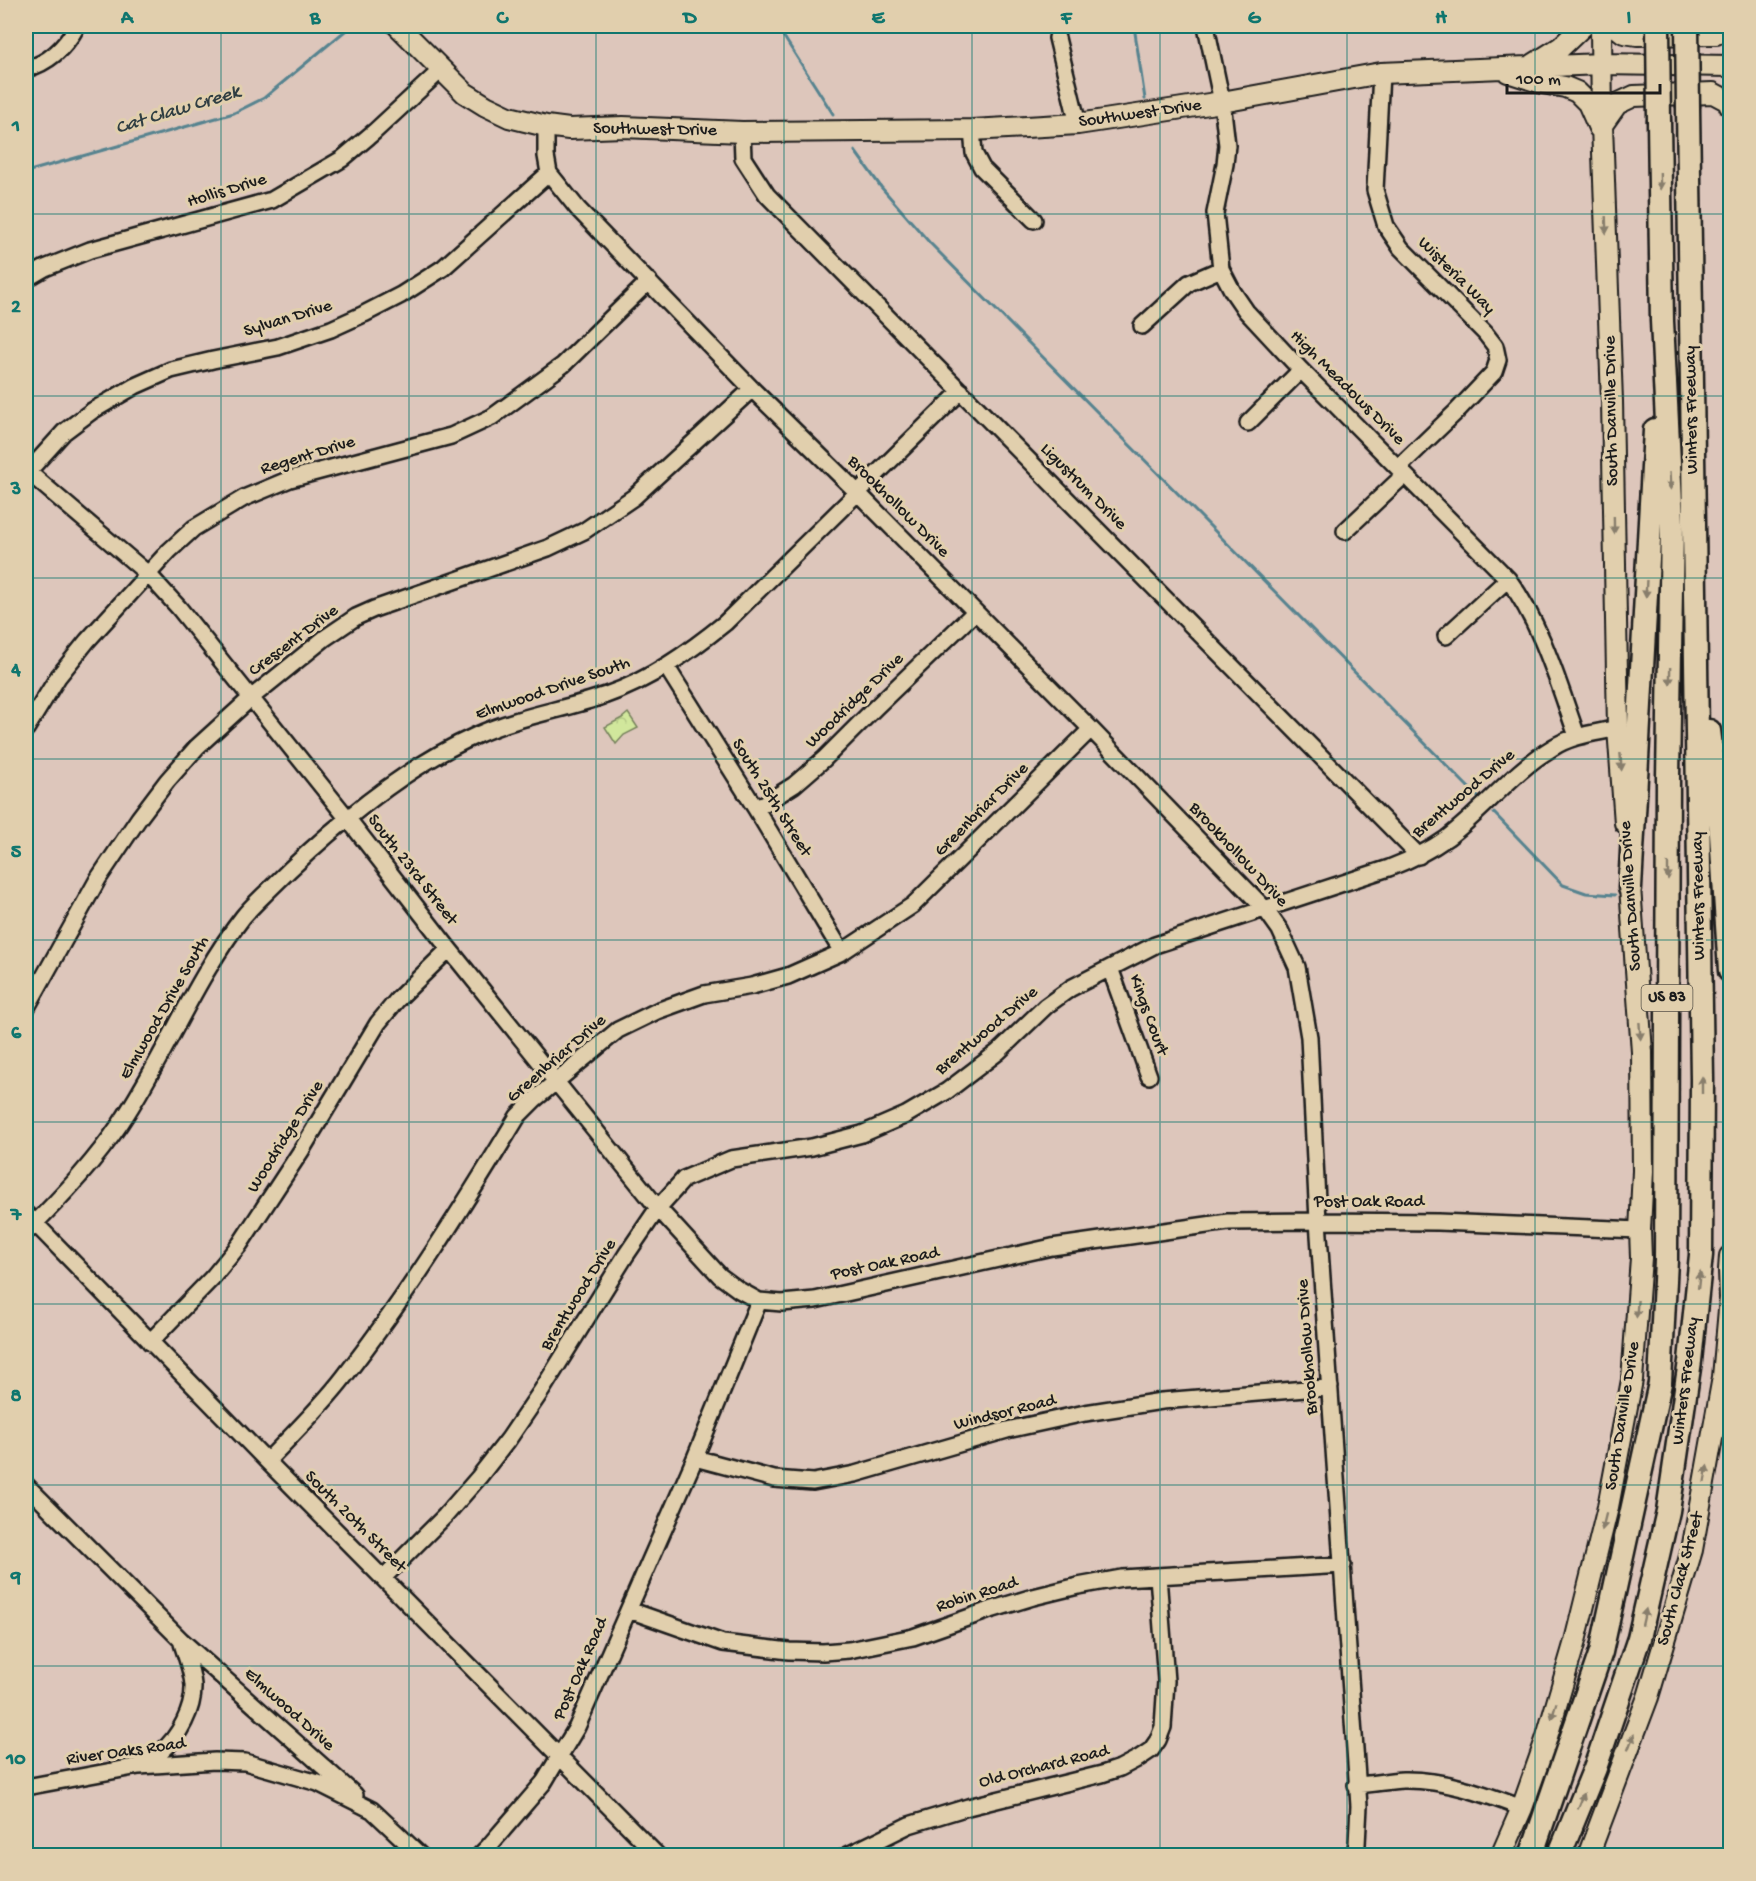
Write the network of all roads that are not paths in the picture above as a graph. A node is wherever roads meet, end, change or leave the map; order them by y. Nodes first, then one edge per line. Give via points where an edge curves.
1 (77, 26) edge
2 (398, 26) edge
3 (1206, 26) edge
4 (1582, 26) edge
5 (1601, 26) edge
6 (1615, 26) edge
7 (1658, 26) edge
8 (1687, 26) edge
9 (1731, 27) edge
10 (1057, 38) dead end
11 (1601, 64) junction
12 (1731, 66) edge
13 (1530, 67) junction
14 (1497, 68) junction
15 (26, 69) edge
16 (441, 70) junction
17 (1381, 73) junction
18 (1222, 102) junction
19 (1731, 106) edge
20 (1078, 124) junction
21 (546, 126) junction
22 (972, 130) junction
23 (742, 132) junction
24 (1603, 132) junction
25 (549, 172) junction
26 (1034, 220) dead end
27 (1221, 269) junction
28 (26, 279) edge
29 (649, 282) junction
30 (1662, 321) junction
31 (1142, 326) dead end
32 (1301, 370) junction
33 (752, 389) junction
34 (961, 391) junction
35 (1248, 423) dead end
36 (1401, 471) junction
37 (26, 472) edge
38 (858, 493) junction
39 (1346, 531) dead end
40 (1694, 535) junction
41 (149, 575) junction
42 (1508, 579) junction
43 (975, 612) junction
44 (1446, 636) dead end
45 (666, 666) junction
46 (252, 697) junction
47 (1618, 728) junction
48 (26, 729) edge
49 (1091, 729) junction
50 (1577, 736) junction
51 (756, 809) junction
52 (348, 819) junction
53 (1419, 856) junction
54 (1630, 888) junction
55 (1265, 909) junction
56 (449, 949) junction
57 (842, 952) junction
58 (1110, 968) junction
59 (1731, 971) edge
60 (26, 1009) edge
61 (1149, 1076) dead end
62 (556, 1081) junction
63 (658, 1208) junction
64 (1318, 1221) junction
65 (29, 1223) edge
66 (1640, 1230) junction
67 (1730, 1265) edge
68 (759, 1301) junction
69 (150, 1342) junction
70 (1330, 1387) junction
71 (695, 1458) junction
72 (267, 1461) junction
73 (26, 1486) edge
74 (1343, 1565) junction
75 (1158, 1576) junction
76 (383, 1578) junction
77 (629, 1610) junction
78 (181, 1640) junction
79 (561, 1756) junction
80 (139, 1766) junction
81 (1356, 1785) junction
82 (26, 1787) edge
83 (1522, 1808) junction
84 (372, 1810) junction
85 (421, 1856) edge
86 (479, 1856) edge
87 (658, 1856) edge
88 (846, 1856) edge
89 (1354, 1856) edge
90 (1502, 1856) edge
91 (1531, 1856) edge
92 (1559, 1856) edge
93 (1588, 1856) edge

1 - 15 street via 60,50
2 - 16 main road, Southwest Drive
3 - 18 street, High Meadows Drive
4 - 13 main road via 1561,47
5 - 11 main road, South Danville Drive
6 - 9 main road via 1624,33 1637,34 1716,34
7 -> 30 highway, Winters Freeway / US 83, bridge
8 - 40 highway, Winters Freeway / US 83, bridge
10 - 20 street
11 - 12 main road, Southwest Drive
11 - 13 main road, Southwest Drive
11 - 24 main road, South Danville Drive
13 - 14 main road, Southwest Drive
14 - 17 main road, Southwest Drive
14 - 24 main road via 1577,92 1588,103
16 - 21 main road, Southwest Drive via 486,106 509,117
16 - 28 street, Hollis Drive via 342,159 272,200 90,250
17 - 18 main road, Southwest Drive
17 - 36 street, Wisteria Way via 1375,190 1386,226 1401,248 1485,333 1495,346 1498,360 1494,372 1404,462
18 - 20 main road, Southwest Drive
18 - 27 street, High Meadows Drive via 1227,145 1215,213
19 - 24 main road via 1713,93 1634,96 1617,104
20 - 22 main road, Southwest Drive
21 - 23 main road, Southwest Drive
21 - 25 street
22 - 23 main road, Southwest Drive
22 - 26 street via 974,153 982,168
23 - 34 street, Ligustrum Drive via 743,158 767,195
24 -> 47 main road, South Danville Drive
25 - 29 street, Brookhollow Drive via 578,209
25 - 37 street, Sylvan Drive via 443,268 401,295 364,314 288,343 171,370 135,386 64,432
27 - 31 street via 1189,283
27 - 32 street, High Meadows Drive via 1246,312
29 - 33 street, Brookhollow Drive
29 - 41 street, Regent Drive via 562,365 492,417 451,436 290,479 244,498 194,528
30 -> 54 highway
30 -> 91 highway, Winters Freeway / US 83 via 1672,524 1666,1260 1660,1383 1601,1652
32 - 35 street
32 - 36 street, High Meadows Drive
33 - 38 street, Brookhollow Drive
33 - 46 street, Crescent Drive via 634,497 584,531 548,548 357,617
34 - 38 street, Elmwood Drive South
34 - 53 street, Ligustrum Drive
36 - 39 street, Wisteria Way via 1399,480
36 - 42 street, High Meadows Drive
37 - 41 street, South 23rd Street
38 - 43 street, Brookhollow Drive
38 - 45 street, Elmwood Drive South via 725,623
40 - 59 highway
92 -> 40 highway, Winters Freeway / US 83 via 1595,1768 1639,1638 1668,1511 1701,1255
41 - 46 street, South 23rd Street
41 - 48 street, Regent Drive via 87,641
42 - 44 street
42 - 50 street, High Meadows Drive via 1537,627
43 - 49 street, Brookhollow Drive
43 - 51 street, Woodridge Drive via 824,759 794,785
45 - 51 street, South 25th Street
45 - 52 street, Elmwood Drive South via 607,695 478,734 417,766
46 - 52 street, South 23rd Street
46 - 60 street, Crescent Drive via 197,747 139,818 98,879
47 - 50 street, Brentwood Drive
47 -> 54 main road, South Danville Drive
49 - 55 street, Brookhollow Drive
49 - 57 street, Greenbriar Drive via 913,905
50 - 53 street, Brentwood Drive via 1534,760 1446,838
51 - 57 street, South 25th Street
52 - 56 street, South 23rd Street
52 - 65 street, Elmwood Drive South via 245,915 198,986 120,1124
53 - 55 street, Brentwood Drive
54 -> 66 main road, South Danville Drive via 1642,1052
55 - 58 street, Brentwood Drive via 1155,945
55 - 64 street, Brookhollow Drive via 1297,967 1309,1037
56 - 62 street, South 23rd Street
56 - 69 street, Woodridge Drive via 378,1023 240,1244
57 - 62 street, Greenbriar Drive via 788,976 704,994 657,1011 618,1030
58 - 61 street, Kings Court
58 - 63 street, Brentwood Drive via 1046,1006 998,1052 947,1092 906,1115 862,1134 731,1160 702,1170 684,1179
62 - 63 street, South 23rd Street
62 - 72 street, Greenbriar Drive via 518,1116 416,1278 344,1377
63 - 68 street, South 23rd Street via 720,1276
63 - 76 street, Brentwood Drive via 508,1440 445,1516
64 - 66 street, Post Oak Road
64 - 68 street, Post Oak Road via 1228,1222 1052,1247 815,1300
64 - 70 street, Brookhollow Drive
65 - 69 street, South 20th Street
66 -> 83 main road, South Danville Drive via 1632,1380 1608,1507 1575,1641
93 -> 67 main road, South Clack Street via 1648,1697 1692,1550 1723,1377
68 - 71 street, Post Oak Road
69 - 72 street, South 20th Street
70 - 71 street, Windsor Road via 1162,1401 1085,1413 813,1482 774,1479
70 - 74 street, Brookhollow Drive
71 - 77 street, Post Oak Road
72 - 76 street, South 20th Street
73 - 78 street, Elmwood Drive
74 - 75 street, Robin Road
74 - 81 street, Brookhollow Drive
75 - 77 street, Robin Road via 1078,1586 913,1637 823,1652 789,1652 723,1643
75 - 88 street, Old Orchard Road via 1166,1681 1163,1727 1151,1750 1102,1774 968,1806 909,1825
76 - 79 street, South 20th Street
77 - 79 street, Post Oak Road
78 - 80 street, Elmwood Drive via 193,1687 191,1706 171,1742
78 - 84 street, Elmwood Drive
79 - 86 street, Post Oak Road via 523,1808
79 - 87 street, South 20th Street
80 - 82 street, River Oaks Road
80 - 84 street, River Oaks Road via 245,1762 318,1783
81 - 83 street via 1404,1780 1445,1784
81 - 89 street, Brookhollow Drive via 1359,1806
83 - 90 main road, South Danville Drive
84 - 85 street, River Oaks Road

